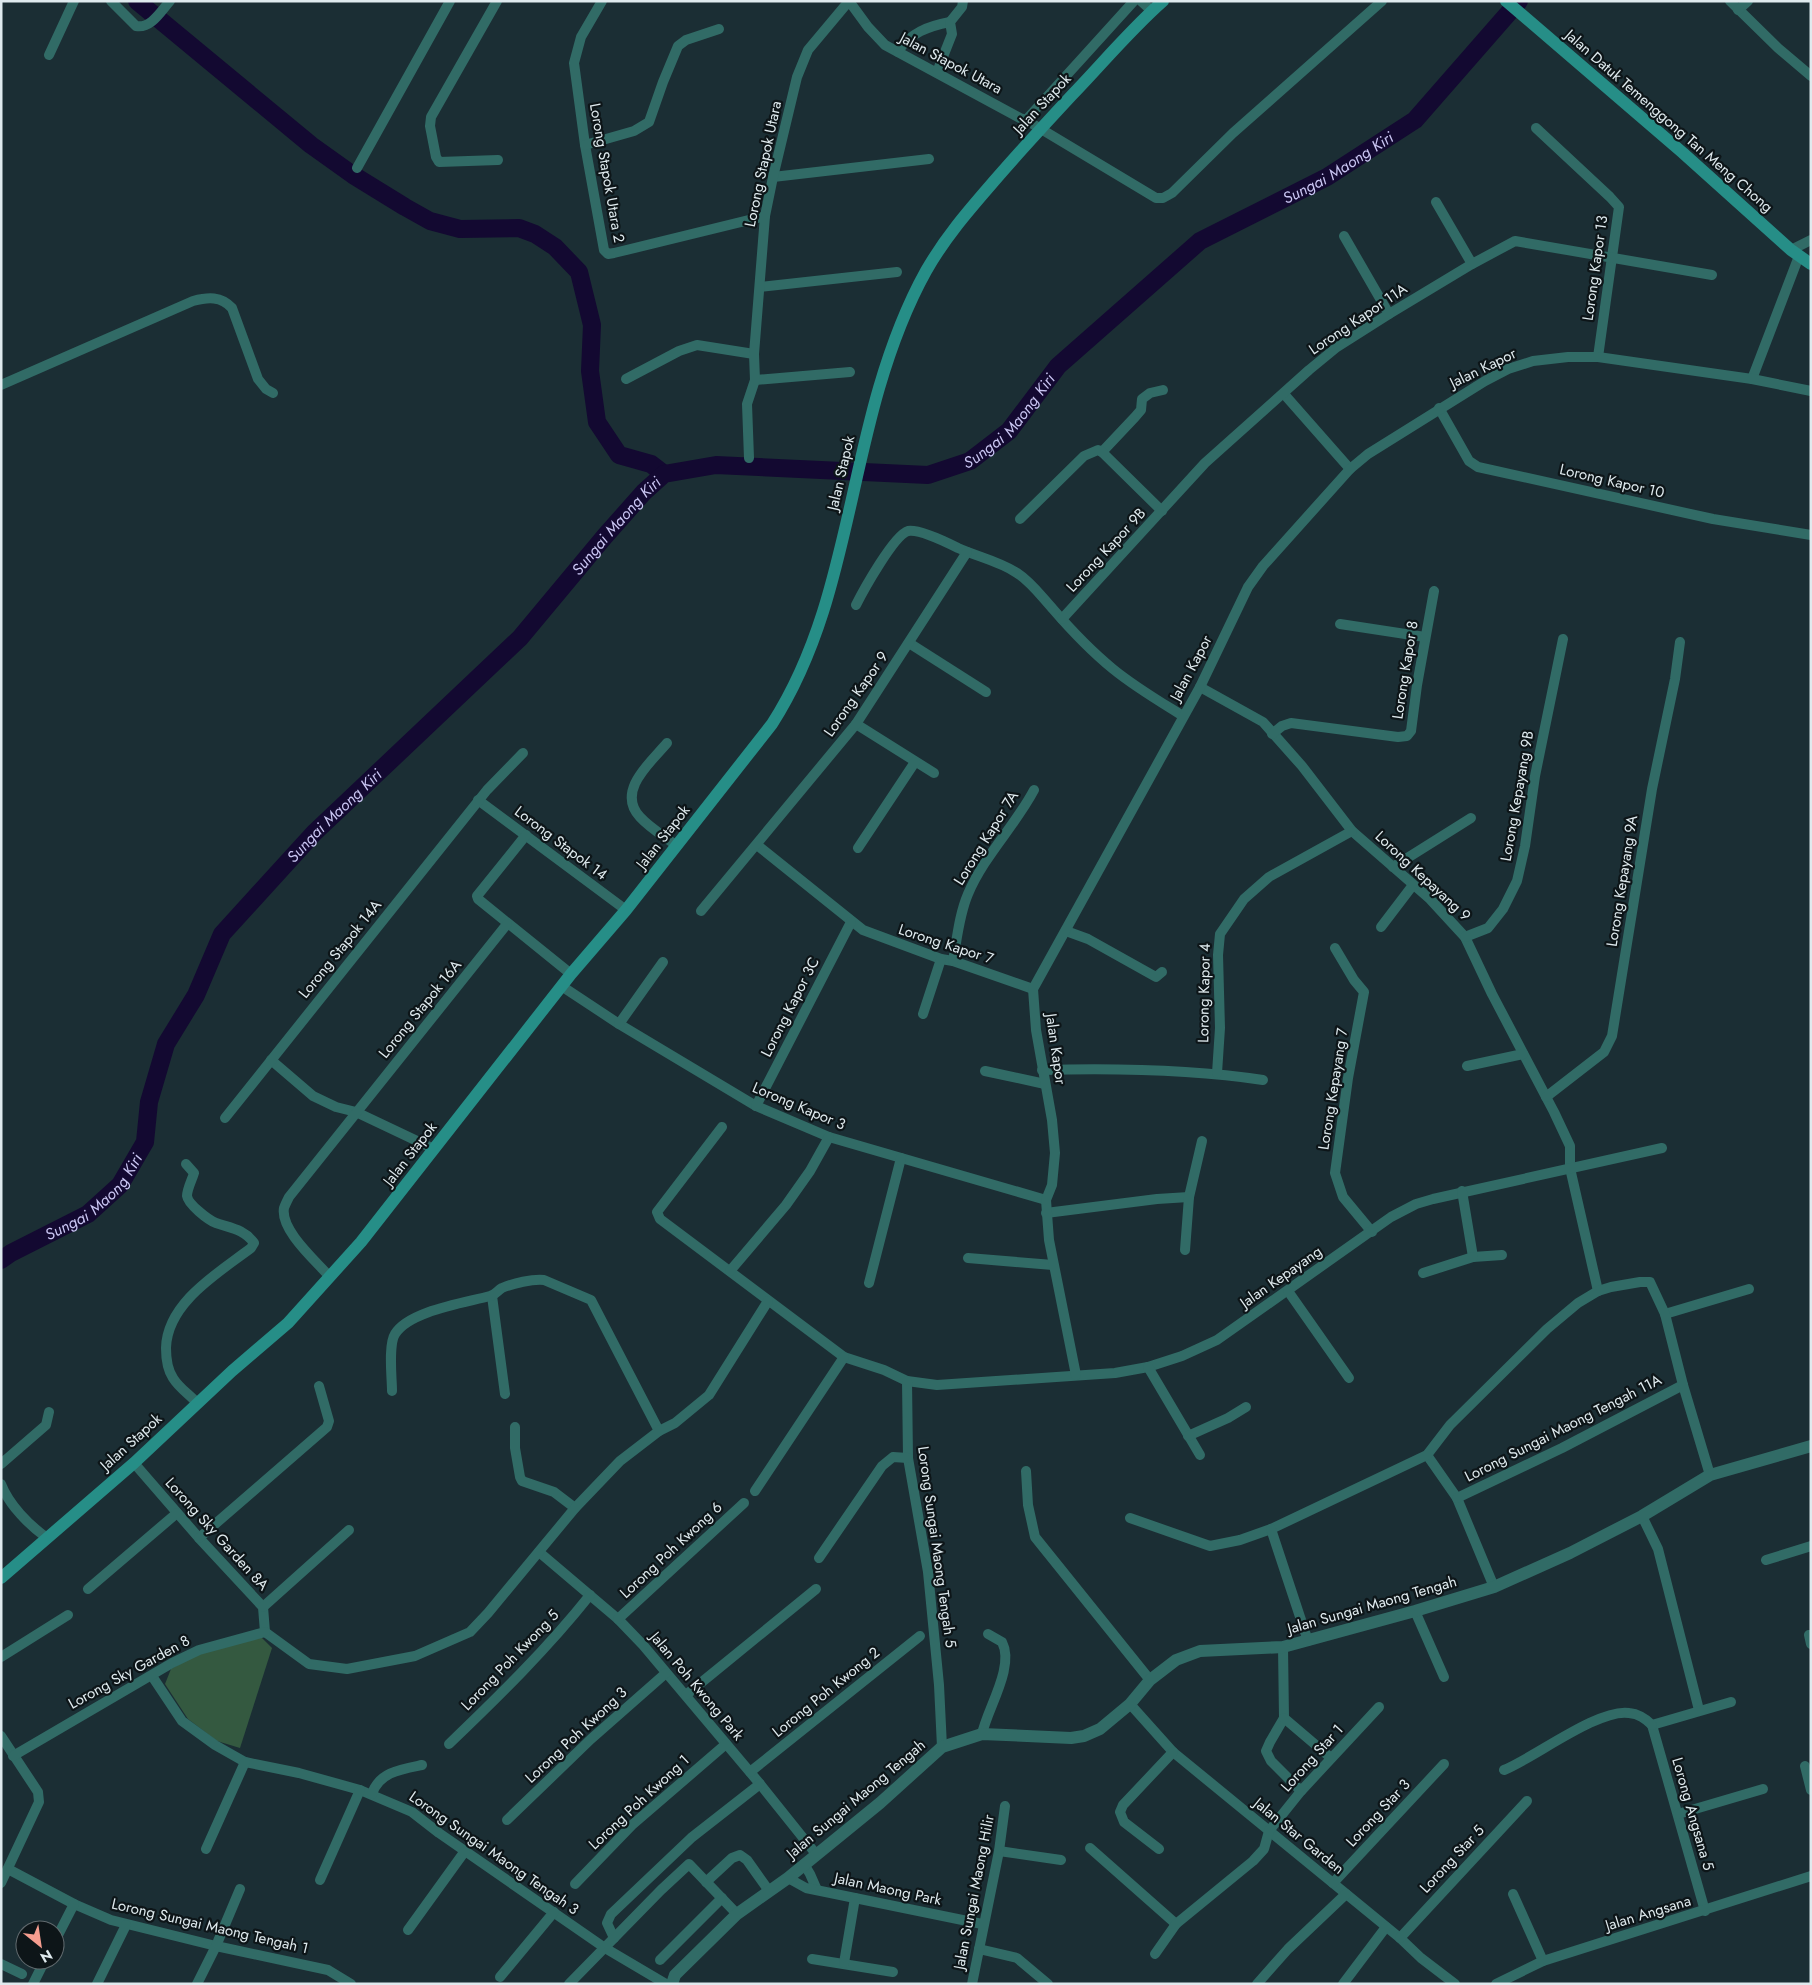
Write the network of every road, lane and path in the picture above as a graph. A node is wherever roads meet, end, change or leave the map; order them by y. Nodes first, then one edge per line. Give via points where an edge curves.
1 (74, 1) edge
2 (111, 1) edge
3 (170, 1) edge
4 (450, 1) edge
5 (497, 1) edge
6 (602, 1) edge
7 (849, 1) edge
8 (963, 1) edge
9 (1134, 1) edge
10 (1141, 1) edge
11 (1163, 1) edge
12 (1382, 1) edge
13 (1506, 1) edge
14 (1730, 1) edge
15 (1748, 1) edge
16 (1738, 10) junction
17 (1152, 11) junction
18 (950, 22) junction
19 (718, 29) dead end
20 (898, 52) junction
21 (48, 55) dead end
22 (936, 72) junction
23 (1811, 76) edge
24 (1026, 120) junction
25 (1041, 128) junction
26 (1536, 128) dead end
27 (585, 146) junction
28 (929, 159) dead end
29 (498, 160) dead end
30 (357, 168) dead end
31 (773, 177) junction
32 (1436, 202) dead end
33 (765, 216) junction
34 (1344, 236) dead end
35 (1811, 240) edge
36 (1795, 253) junction
37 (1611, 259) junction
38 (1472, 264) junction
39 (1811, 264) edge
40 (897, 272) dead end
41 (1712, 275) dead end
42 (760, 287) junction
43 (1389, 314) junction
44 (754, 354) junction
45 (1598, 357) junction
46 (850, 372) dead end
47 (626, 379) dead end
48 (1752, 379) junction
49 (755, 380) junction
50 (1, 385) edge
51 (1163, 390) dead end
52 (1811, 391) edge
53 (273, 393) dead end
54 (1284, 394) junction
55 (1439, 408) junction
56 (1102, 452) junction
57 (748, 458) dead end
58 (1350, 469) junction
59 (1162, 511) junction
60 (1020, 519) dead end
61 (1811, 535) edge
62 (967, 552) junction
63 (1434, 591) dead end
64 (856, 605) dead end
65 (1062, 619) junction
66 (1340, 624) dead end
67 (1425, 637) junction
68 (1563, 639) dead end
69 (1680, 642) dead end
70 (909, 643) junction
71 (1200, 687) junction
72 (986, 692) dead end
73 (1183, 716) junction
74 (856, 724) junction
75 (1272, 734) junction
76 (667, 743) dead end
77 (523, 753) dead end
78 (915, 762) junction
79 (934, 773) dead end
80 (1034, 790) dead end
81 (478, 800) junction
82 (1471, 818) dead end
83 (1352, 831) junction
84 (526, 835) junction
85 (757, 845) junction
86 (677, 846) junction
87 (858, 848) dead end
88 (1393, 867) junction
89 (1413, 884) junction
90 (626, 910) junction
91 (701, 911) dead end
92 (851, 922) junction
93 (507, 924) junction
94 (1381, 927) dead end
95 (1066, 931) junction
96 (1465, 937) junction
97 (1335, 948) dead end
98 (941, 959) junction
99 (663, 962) dead end
100 (953, 962) junction
101 (1162, 972) dead end
102 (571, 974) junction
103 (563, 987) junction
104 (1033, 989) junction
105 (923, 1014) dead end
106 (619, 1024) junction
107 (1523, 1054) junction
108 (271, 1060) junction
109 (1466, 1066) dead end
110 (1042, 1070) junction
111 (985, 1071) dead end
112 (1217, 1073) junction
113 (1263, 1080) dead end
114 (1045, 1084) junction
115 (1546, 1096) junction
116 (756, 1106) junction
117 (356, 1112) junction
118 (225, 1118) dead end
119 (722, 1127) dead end
120 (829, 1137) junction
121 (1202, 1141) dead end
122 (1662, 1148) dead end
123 (434, 1149) junction
124 (901, 1158) junction
125 (186, 1164) dead end
126 (1570, 1168) junction
127 (1462, 1191) junction
128 (1189, 1197) junction
129 (1046, 1200) junction
130 (1046, 1213) junction
131 (1372, 1232) junction
132 (1185, 1250) dead end
133 (1502, 1255) dead end
134 (1473, 1257) junction
135 (968, 1258) dead end
136 (1053, 1265) junction
137 (730, 1271) junction
138 (1423, 1273) dead end
139 (329, 1276) junction
140 (869, 1283) dead end
141 (1749, 1289) dead end
142 (1288, 1291) junction
143 (1598, 1291) junction
144 (492, 1296) junction
145 (768, 1302) junction
146 (1665, 1314) junction
147 (844, 1357) junction
148 (1148, 1367) junction
149 (1076, 1375) junction
150 (1349, 1378) dead end
151 (907, 1381) junction
152 (1683, 1385) junction
153 (319, 1386) dead end
154 (392, 1391) dead end
155 (504, 1394) dead end
156 (198, 1403) junction
157 (1246, 1407) dead end
158 (49, 1412) dead end
159 (515, 1427) dead end
160 (659, 1431) junction
161 (1188, 1436) junction
162 (1811, 1446) edge
163 (1200, 1455) dead end
164 (1427, 1455) junction
165 (908, 1458) junction
166 (134, 1463) junction
167 (1, 1464) edge
168 (1026, 1471) dead end
169 (1710, 1475) junction
170 (1, 1484) edge
171 (755, 1491) dead end
172 (1457, 1498) junction
173 (744, 1503) dead end
174 (575, 1508) junction
175 (177, 1513) junction
176 (1642, 1516) junction
177 (1130, 1518) dead end
178 (1271, 1529) junction
179 (349, 1530) dead end
180 (47, 1538) junction
181 (199, 1538) junction
182 (1811, 1546) edge
183 (539, 1552) junction
184 (819, 1558) dead end
185 (1766, 1560) dead end
186 (1, 1578) edge
187 (1494, 1587) junction
188 (88, 1589) dead end
189 (816, 1589) dead end
190 (590, 1596) junction
191 (263, 1607) junction
192 (1416, 1611) junction
193 (68, 1615) dead end
194 (618, 1620) junction
195 (265, 1632) junction
196 (988, 1634) dead end
197 (920, 1636) dead end
198 (1308, 1641) junction
199 (1283, 1647) junction
200 (1, 1657) edge
201 (666, 1673) junction
202 (152, 1676) junction
203 (1444, 1677) dead end
204 (1150, 1680) junction
205 (686, 1695) junction
206 (1731, 1702) dead end
207 (1130, 1704) junction
208 (1379, 1707) dead end
209 (1699, 1710) junction
210 (1284, 1718) junction
211 (1652, 1725) junction
212 (982, 1734) junction
213 (1, 1736) edge
214 (449, 1744) dead end
215 (726, 1744) junction
216 (942, 1747) junction
217 (1173, 1752) junction
218 (14, 1756) junction
219 (1331, 1758) junction
220 (245, 1762) junction
221 (1444, 1764) dead end
222 (422, 1765) dead end
223 (1805, 1766) dead end
224 (1504, 1770) dead end
225 (750, 1772) junction
226 (760, 1784) junction
227 (1762, 1788) dead end
228 (360, 1790) junction
229 (1811, 1790) edge
230 (1301, 1791) junction
231 (372, 1794) junction
232 (1527, 1801) dead end
233 (1005, 1806) dead end
234 (1678, 1814) junction
235 (507, 1820) dead end
236 (1269, 1831) junction
237 (1090, 1848) dead end
238 (1159, 1848) dead end
239 (206, 1849) dead end
240 (465, 1851) junction
241 (678, 1851) junction
242 (999, 1851) junction
243 (816, 1854) junction
244 (1061, 1860) dead end
245 (689, 1864) junction
246 (804, 1864) junction
247 (8, 1869) junction
248 (1811, 1876) edge
249 (788, 1878) junction
250 (320, 1880) dead end
251 (1, 1882) edge
252 (706, 1882) junction
253 (1333, 1883) junction
254 (575, 1884) dead end
255 (240, 1889) dead end
256 (817, 1890) junction
257 (769, 1891) junction
258 (1346, 1894) junction
259 (1513, 1894) dead end
260 (722, 1898) junction
261 (855, 1898) junction
262 (74, 1904) junction
263 (1705, 1910) junction
264 (554, 1912) junction
265 (737, 1914) junction
266 (65, 1922) edge
267 (982, 1924) junction
268 (1176, 1924) junction
269 (126, 1925) junction
270 (1386, 1927) junction
271 (408, 1930) dead end
272 (614, 1938) junction
273 (1400, 1938) junction
274 (216, 1946) junction
275 (605, 1948) junction
276 (979, 1949) junction
277 (1155, 1954) dead end
278 (812, 1959) dead end
279 (660, 1960) dead end
280 (1543, 1961) junction
281 (844, 1963) junction
282 (1, 1964) edge
283 (40, 1970) edge
284 (893, 1972) dead end
285 (22, 1974) dead end
286 (500, 1977) dead end
287 (1503, 1982) edge
288 (32, 1984) edge
289 (97, 1984) edge
290 (197, 1984) edge
291 (351, 1984) edge
292 (569, 1984) edge
293 (666, 1984) edge
294 (672, 1984) edge
295 (972, 1984) edge
296 (1048, 1984) edge
297 (1257, 1984) edge
298 (1343, 1984) edge
299 (1455, 1984) edge

1 - 21 street
2 - 3 street via 136,26 145,26
4 - 30 street
5 - 29 street via 430,121 439,162
6 - 27 street, Lorong Stapok Utara 2 via 581,37 574,63
7 - 20 street, Jalan Stapok Utara via 874,33
7 - 31 street, Lorong Stapok Utara via 808,50 797,78
8 - 18 street
9 - 24 street
10 - 17 street
11 - 17 main road, Jalan Stapok
12 - 25 street, Jalan Stapok Utara via 1164,198 1156,198
13 - 36 main road, Jalan Datuk Temenggong Tan Meng Chong
14 - 16 street
15 - 16 street
16 - 23 street
17 - 25 main road, Jalan Stapok
18 - 20 street via 931,25 907,40
18 - 22 street via 952,34
19 - 27 street via 678,46 649,122 634,131
20 - 22 street, Jalan Stapok Utara
22 - 24 street, Jalan Stapok Utara
24 - 25 street, Jalan Stapok Utara
25 - 86 main road, Jalan Stapok via 962,216 926,271 899,328 868,426 833,583 815,635 783,708
26 - 37 street, Lorong Kapor 13 via 1619,207
27 - 33 street, Lorong Stapok Utara 2 via 604,250 608,254
28 - 31 street
31 - 33 street, Lorong Stapok Utara
32 - 38 street
33 - 42 street, Lorong Stapok Utara
34 - 43 street
35 - 36 street
36 - 39 main road, Jalan Datuk Temenggong Tan Meng Chong
36 - 48 street
37 - 38 street, Lorong Kapor 11A via 1514,241
37 - 41 street, Lorong Kapor 11A
37 - 45 street, Lorong Kapor 13
38 - 43 street, Lorong Kapor 11A
40 - 42 street
42 - 44 street, Lorong Stapok Utara
43 - 54 street, Lorong Kapor 11A via 1337,347
44 - 47 street via 697,345
44 - 49 street, Lorong Stapok Utara
45 - 48 street, Jalan Kapor
45 - 55 street, Jalan Kapor via 1568,357 1508,369
46 - 49 street
48 - 52 street, Jalan Kapor
49 - 57 street via 747,404
50 - 53 street via 193,301 214,298 226,301 232,308 256,374 266,389
51 - 56 street via 1142,399 1141,410 1135,418
54 - 58 street
54 - 59 street, Lorong Kapor 11A via 1205,463
55 - 58 street, Jalan Kapor
55 - 61 street, Lorong Kapor 10 via 1469,461 1478,467 1713,519
56 - 59 street, Lorong Kapor 9B
56 - 60 street via 1098,450 1084,456
58 - 71 street, Jalan Kapor via 1248,587
59 - 65 street, Lorong Kapor 9B
62 - 64 street via 943,540 909,531 891,546
62 - 65 street via 1000,563 1019,574
62 - 70 street, Lorong Kapor 9
63 - 67 street, Lorong Kapor 8
65 - 73 street via 1089,649 1114,670
66 - 67 street
67 - 75 street, Lorong Kapor 8 via 1411,731 1406,736 1291,723
68 - 96 street, Lorong Kepayang 9B via 1517,881 1503,909 1488,928
69 - 115 street, Lorong Kepayang 9A via 1652,789 1612,1036 1604,1052
70 - 72 street
70 - 74 street, Lorong Kapor 9
71 - 73 street, Jalan Kapor
71 - 75 street via 1263,722
73 - 95 street, Jalan Kapor
74 - 78 street
74 - 85 street, Lorong Kapor 9
75 - 83 street, Lorong Kepayang 9 via 1302,766
76 - 86 street via 634,783 631,795 640,818
77 - 81 street, Lorong Stapok 14A
78 - 79 street
78 - 87 street
80 - 100 street, Lorong Kapor 7A via 967,894
81 - 84 street, Lorong Stapok 14
81 - 108 street, Lorong Stapok 14A
82 - 88 street
83 - 88 street, Lorong Kepayang 9
83 - 112 street, Lorong Kapor 4 via 1269,877 1244,899 1220,934
84 - 90 street, Lorong Stapok 14
84 - 93 street via 477,896
85 - 91 street, Lorong Kapor 9
85 - 92 street, Lorong Kapor 7
86 - 90 main road, Jalan Stapok
88 - 89 street, Lorong Kepayang 9
89 - 94 street
89 - 96 street, Lorong Kepayang 9
90 - 102 main road, Jalan Stapok
92 - 98 street, Lorong Kapor 7 via 875,935
92 - 116 street, Lorong Kapor 3C
93 - 102 street
93 - 117 street, Lorong Stapok 16A
95 - 101 street via 1088,939 1156,977
95 - 104 street, Jalan Kapor
96 - 107 street, Lorong Kepayang 9
97 - 131 street, Lorong Kepayang 7 via 1364,992 1334,1173 1343,1197
98 - 100 street, Lorong Kapor 7
98 - 105 street
99 - 106 street
100 - 104 street, Lorong Kapor 7
102 - 103 main road, Jalan Stapok
103 - 106 street, Lorong Kapor 3
103 - 123 main road, Jalan Stapok
104 - 110 street, Jalan Kapor
106 - 116 street, Lorong Kapor 3
107 - 109 street
107 - 115 street, Lorong Kepayang 9
108 - 117 street via 313,1096
108 - 118 street, Lorong Stapok 14A
110 - 112 street via 1095,1068
110 - 114 street, Jalan Kapor
111 - 114 street
112 - 113 street
114 - 129 street, Jalan Kapor via 1055,1153 1052,1185
115 - 126 street, Lorong Kepayang 9 via 1570,1146
116 - 120 street, Lorong Kapor 3
117 - 123 street
117 - 139 street, Lorong Stapok 16A via 289,1197 284,1210 287,1226
119 - 137 street, Jalan Kepayang via 657,1212 660,1219
120 - 124 street, Lorong Kapor 3
120 - 137 street via 786,1205
121 - 128 street
122 - 126 street, Jalan Kepayang
123 - 139 main road, Jalan Stapok via 361,1242
124 - 129 street, Lorong Kapor 3
124 - 140 street
125 - 156 street via 194,1173 187,1194 190,1203 205,1217 242,1231 254,1243 183,1303 171,1324 166,1342 169,1370
126 - 127 street, Jalan Kepayang
126 - 143 street, Lorong Kepayang 9
127 - 131 street, Jalan Kepayang via 1416,1204
127 - 134 street
128 - 130 street
128 - 132 street
129 - 130 street, Jalan Kapor
130 - 136 street, Jalan Kapor
131 - 142 street, Jalan Kepayang
133 - 134 street
134 - 138 street
135 - 136 street
136 - 149 street, Jalan Kapor
137 - 145 street, Jalan Kepayang
139 - 156 main road, Jalan Stapok via 311,1300
141 - 146 street
142 - 148 street, Jalan Kepayang via 1217,1340
142 - 150 street
143 - 146 street via 1650,1282
143 - 164 street via 1578,1302 1547,1329 1450,1425
144 - 154 street via 454,1304 412,1319 398,1328 391,1349
144 - 155 street
144 - 160 street via 502,1288 536,1279 591,1300
145 - 147 street, Jalan Kepayang
145 - 160 street via 709,1395
146 - 152 street
147 - 151 street, Jalan Kepayang
147 - 171 street
148 - 149 street, Jalan Kepayang
148 - 161 street
149 - 151 street, Jalan Kepayang via 938,1385
151 - 165 street, Lorong Sungai Maong Tengah 5
152 - 169 street
152 - 172 street, Lorong Sungai Maong Tengah 11A
153 - 181 street via 328,1427
156 - 166 main road, Jalan Stapok
157 - 161 street
158 - 167 street via 46,1425
159 - 174 street via 515,1448 522,1481 554,1492
160 - 174 street via 620,1461
161 - 163 street
162 - 169 street, Jalan Sungai Maong Tengah
164 - 172 street
164 - 178 street
165 - 184 street via 893,1457 882,1466
165 - 216 street, Lorong Sungai Maong Tengah 5 via 928,1572
166 - 175 street, Lorong Sky Garden 8A
166 - 180 main road, Jalan Stapok
168 - 204 street via 1028,1505 1035,1537
169 - 176 street, Jalan Sungai Maong Tengah
170 - 180 street via 12,1503
172 - 187 street
173 - 194 street, Lorong Poh Kwong 6
174 - 183 street
175 - 181 street, Lorong Sky Garden 8A
175 - 188 street
176 - 187 street, Jalan Sungai Maong Tengah
176 - 209 street via 1658,1549
177 - 178 street via 1210,1546
178 - 198 street
179 - 191 street
180 - 186 main road, Jalan Stapok
181 - 191 street, Lorong Sky Garden 8A
182 - 185 street
183 - 190 street, Jalan Poh Kwong Park
183 - 195 street via 470,1632 415,1656 347,1669 309,1664
187 - 192 street, Jalan Sungai Maong Tengah
189 - 205 street
190 - 194 street, Jalan Poh Kwong Park
190 - 214 street, Lorong Poh Kwong 5 via 514,1682
191 - 195 street, Lorong Sky Garden 8A
192 - 198 street, Jalan Sungai Maong Tengah
192 - 203 street
193 - 200 street
194 - 201 street, Jalan Poh Kwong Park
195 - 202 street, Lorong Sky Garden 8 via 199,1650
196 - 212 street via 1002,1642 1006,1652 1000,1686
197 - 225 street, Lorong Poh Kwong 2
198 - 199 street, Jalan Sungai Maong Tengah
199 - 204 street, Jalan Sungai Maong Tengah via 1200,1651 1176,1660
199 - 210 street
201 - 205 street, Jalan Poh Kwong Park
201 - 235 street, Lorong Poh Kwong 3
202 - 218 street, Lorong Sky Garden 8
202 - 220 street, Lorong Sungai Maong Tengah 3 via 182,1721
204 - 207 street, Jalan Sungai Maong Tengah
205 - 215 street, Jalan Poh Kwong Park
206 - 209 street
207 - 212 street, Jalan Sungai Maong Tengah via 1100,1729 1084,1736
207 - 217 street, Jalan Star Garden
208 - 219 street, Lorong Star 1
209 - 211 street
210 - 219 street
210 - 230 street via 1266,1751 1271,1761
211 - 224 street via 1643,1716 1628,1712 1607,1716
211 - 234 street, Lorong Angsana 5
212 - 216 street, Jalan Sungai Maong Tengah
213 - 218 street
215 - 225 street, Jalan Poh Kwong Park
215 - 254 street, Lorong Poh Kwong 1 via 632,1826
216 - 243 street, Jalan Sungai Maong Tengah via 880,1803
217 - 236 street, Jalan Star Garden
217 - 238 street via 1120,1812 1124,1822
218 - 247 street via 38,1792 39,1802
219 - 230 street, Lorong Star 1
220 - 228 street, Lorong Sungai Maong Tengah 3
220 - 239 street
221 - 253 street, Lorong Star 3
222 - 231 street via 385,1775 375,1784
223 - 229 street
225 - 226 street, Jalan Poh Kwong Park
226 - 241 street
226 - 243 street, Jalan Poh Kwong Park
227 - 234 street
228 - 231 street, Lorong Sungai Maong Tengah 3
228 - 250 street
230 - 236 street, Lorong Star 1
231 - 240 street, Lorong Sungai Maong Tengah 3 via 412,1812
232 - 273 street, Lorong Star 5
233 - 242 street, Jalan Sungai Maong Hilir
234 - 263 street, Lorong Angsana 5
236 - 253 street, Jalan Star Garden
236 - 268 street, Lorong Star 1 via 1264,1849 1253,1861
237 - 268 street
240 - 264 street, Lorong Sungai Maong Tengah 3
240 - 271 street
241 - 245 street
241 - 272 street via 611,1914 607,1923
242 - 244 street
242 - 267 street, Jalan Sungai Maong Hilir
243 - 246 street, Jalan Sungai Maong Tengah
245 - 252 street
245 - 272 street
246 - 249 street, Jalan Sungai Maong Tengah
246 - 256 street, Jalan Maong Park
247 - 251 street
247 - 262 street, Lorong Sungai Maong Tengah 1
248 - 263 street, Jalan Angsana
249 - 256 street, Jalan Maong Park
249 - 257 street, Jalan Sungai Maong Tengah
252 - 257 street via 732,1858 740,1855
252 - 260 street
253 - 258 street, Jalan Star Garden
255 - 274 street
256 - 261 street, Jalan Maong Park
257 - 265 street, Jalan Sungai Maong Tengah
258 - 270 street, Jalan Star Garden
258 - 297 street via 1288,1949
259 - 280 street
260 - 265 street
260 - 279 street
261 - 267 street, Jalan Maong Park
261 - 281 street
262 - 266 street
262 - 269 street, Lorong Sungai Maong Tengah 1
263 - 280 street, Jalan Angsana
264 - 275 street, Lorong Sungai Maong Tengah 3
264 - 286 street
265 - 294 street, Jalan Sungai Maong Tengah via 675,1975
267 - 276 street, Jalan Sungai Maong Hilir
268 - 277 street, Lorong Star 1
269 - 274 street, Lorong Sungai Maong Tengah 1
269 - 289 street
270 - 273 street, Jalan Star Garden
270 - 298 street
272 - 275 street
273 - 299 street, Jalan Star Garden
274 - 290 street
274 - 291 street, Lorong Sungai Maong Tengah 1 via 328,1970
275 - 292 street
275 - 293 street, Lorong Sungai Maong Tengah 3
276 - 295 street, Jalan Sungai Maong Hilir
276 - 296 street via 1017,1958
278 - 281 street
280 - 287 street, Jalan Angsana
281 - 284 street
282 - 285 street
283 - 288 street

